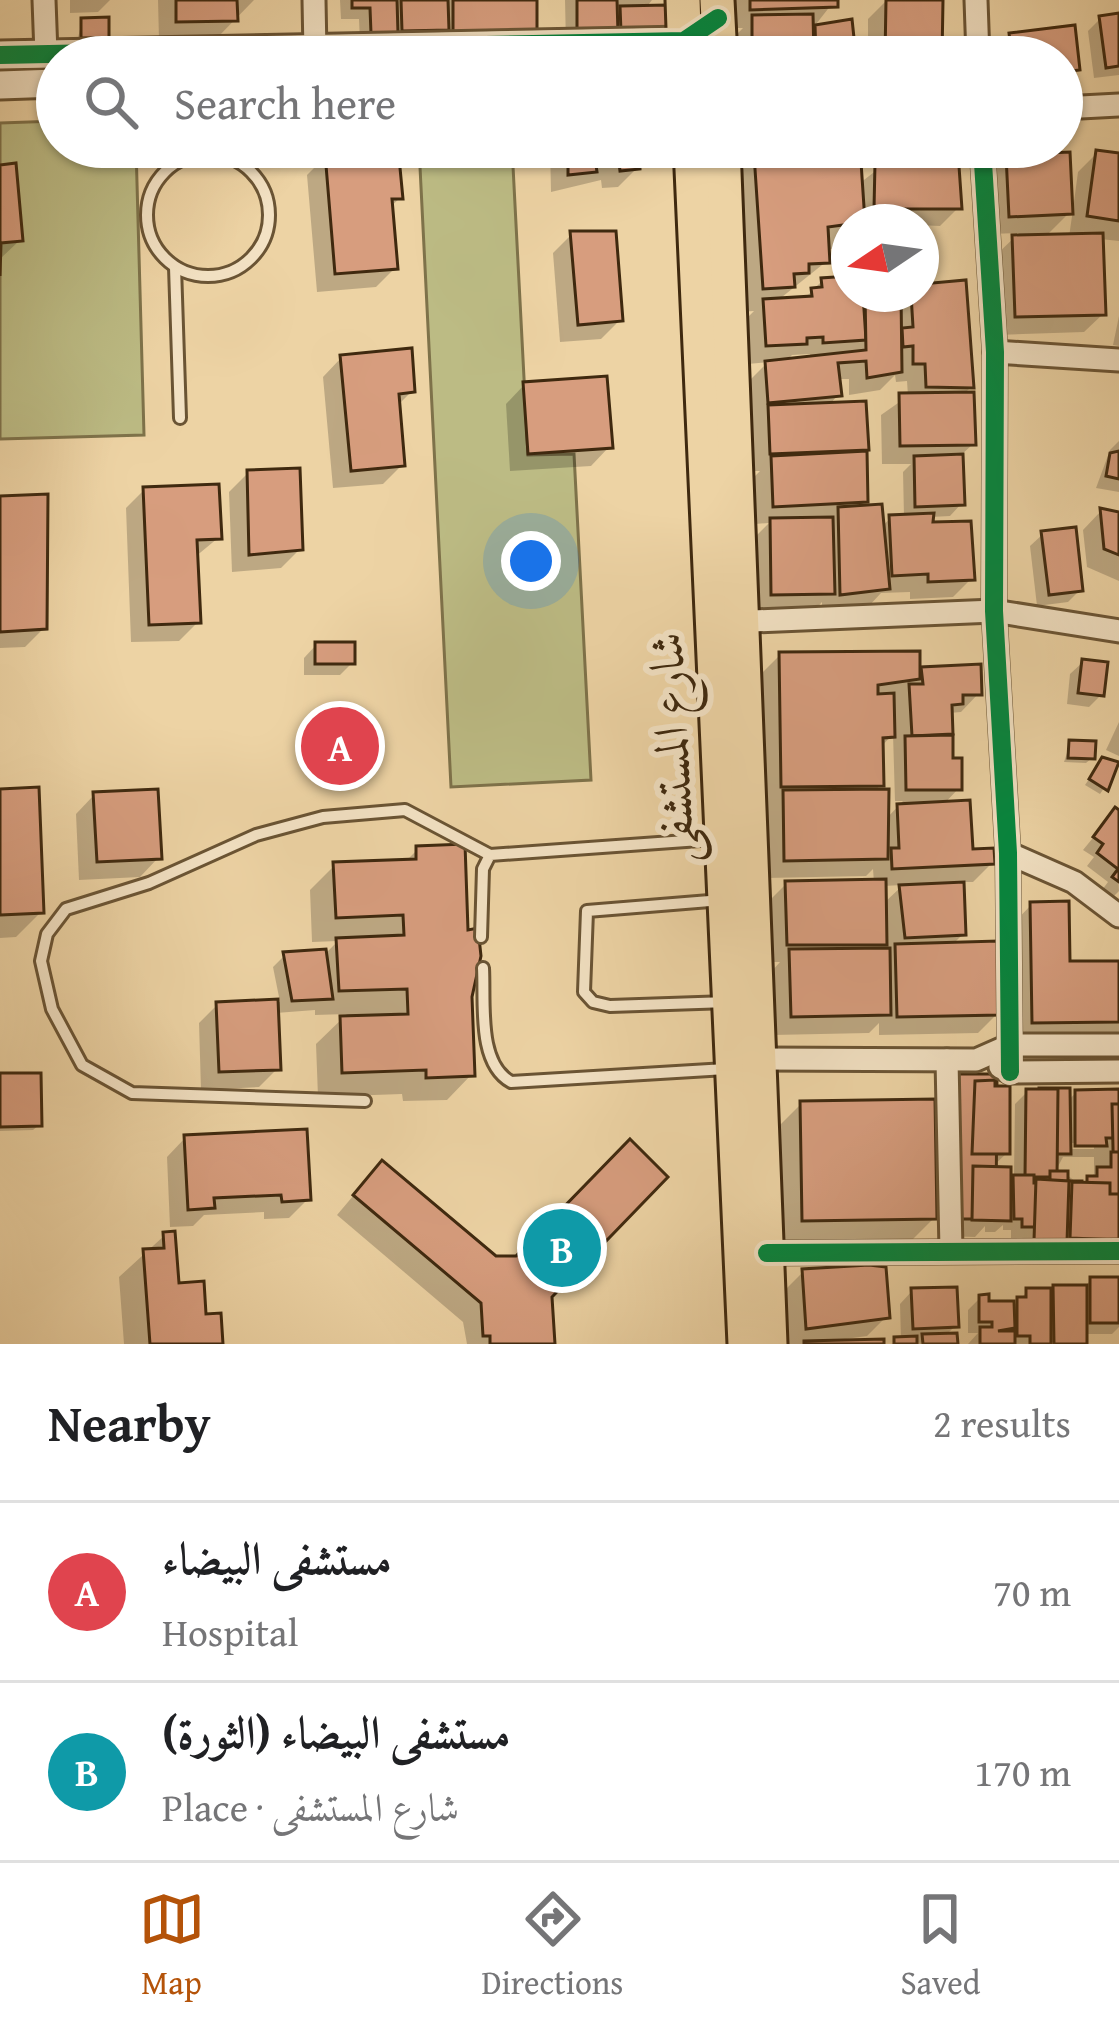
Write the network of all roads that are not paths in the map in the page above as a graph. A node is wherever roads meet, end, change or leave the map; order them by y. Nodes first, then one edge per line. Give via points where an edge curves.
1 (44, 0) edge
2 (314, 0) edge
3 (683, 0) edge
4 (976, 0) edge
5 (718, 9) edge
6 (45, 36) edge
7 (315, 36) edge
8 (684, 36) edge
9 (696, 36) edge
10 (977, 36) edge
11 (36, 54) edge
12 (0, 55) edge
13 (36, 84) edge
14 (0, 86) edge
15 (1119, 106) edge
16 (1083, 107) edge
17 (170, 168) edge
18 (246, 168) edge
19 (694, 168) edge
20 (722, 168) edge
21 (983, 168) edge
22 (175, 268) junction
23 (994, 352) junction
24 (1119, 360) edge
25 (180, 418) dead end
26 (994, 611) junction
27 (726, 622) junction
28 (1119, 631) edge
29 (724, 838) junction
30 (1008, 853) junction
31 (490, 856) junction
32 (727, 900) junction
33 (1119, 916) edge
34 (482, 937) dead end
35 (483, 968) dead end
36 (731, 1002) junction
37 (1010, 1045) junction
38 (1119, 1045) edge
39 (946, 1060) junction
40 (976, 1060) junction
41 (746, 1064) junction
42 (1010, 1072) junction
43 (1119, 1072) edge
44 (365, 1101) dead end
45 (951, 1250) junction
46 (1119, 1252) edge
47 (766, 1253) junction
48 (745, 1344) edge
49 (770, 1344) edge

1 - 6 street
2 - 7 street
3 - 8 main road
4 - 10 street
5 - 9 street
11 - 12 street
13 - 14 street
15 - 16 street
17 - 22 lane via 154,184 146,214 154,245
18 - 22 lane via 268,202 268,231 254,256 202,277
19 - 27 main road, شارع المستشفى
20 - 27 main road, شارع المستشفى
21 - 23 street
22 - 25 lane
23 - 24 street
23 - 26 street
26 - 27 street
26 - 28 street
26 - 30 street
27 - 29 main road, شارع المستشفى
27 - 41 main road, شارع المستشفى
29 - 31 lane
29 - 32 main road, شارع المستشفى
30 - 33 street via 1075,882
30 - 37 street
31 - 34 lane
31 - 44 lane via 405,810 323,817 66,909 47,934 41,961 52,1009 82,1065 132,1093
32 - 36 main road, شارع المستشفى
32 - 36 lane via 586,911 584,992 610,1006
35 - 41 lane via 490,1058 511,1082
36 - 41 main road, شارع المستشفى
37 - 38 street
37 - 40 street
37 - 42 street
39 - 40 street
39 - 41 street
39 - 45 street
40 - 42 street
41 - 47 main road, شارع المستشفى
41 - 48 main road, شارع المستشفى
42 - 43 street
45 - 46 street
45 - 47 street
47 - 49 main road, شارع المستشفى

